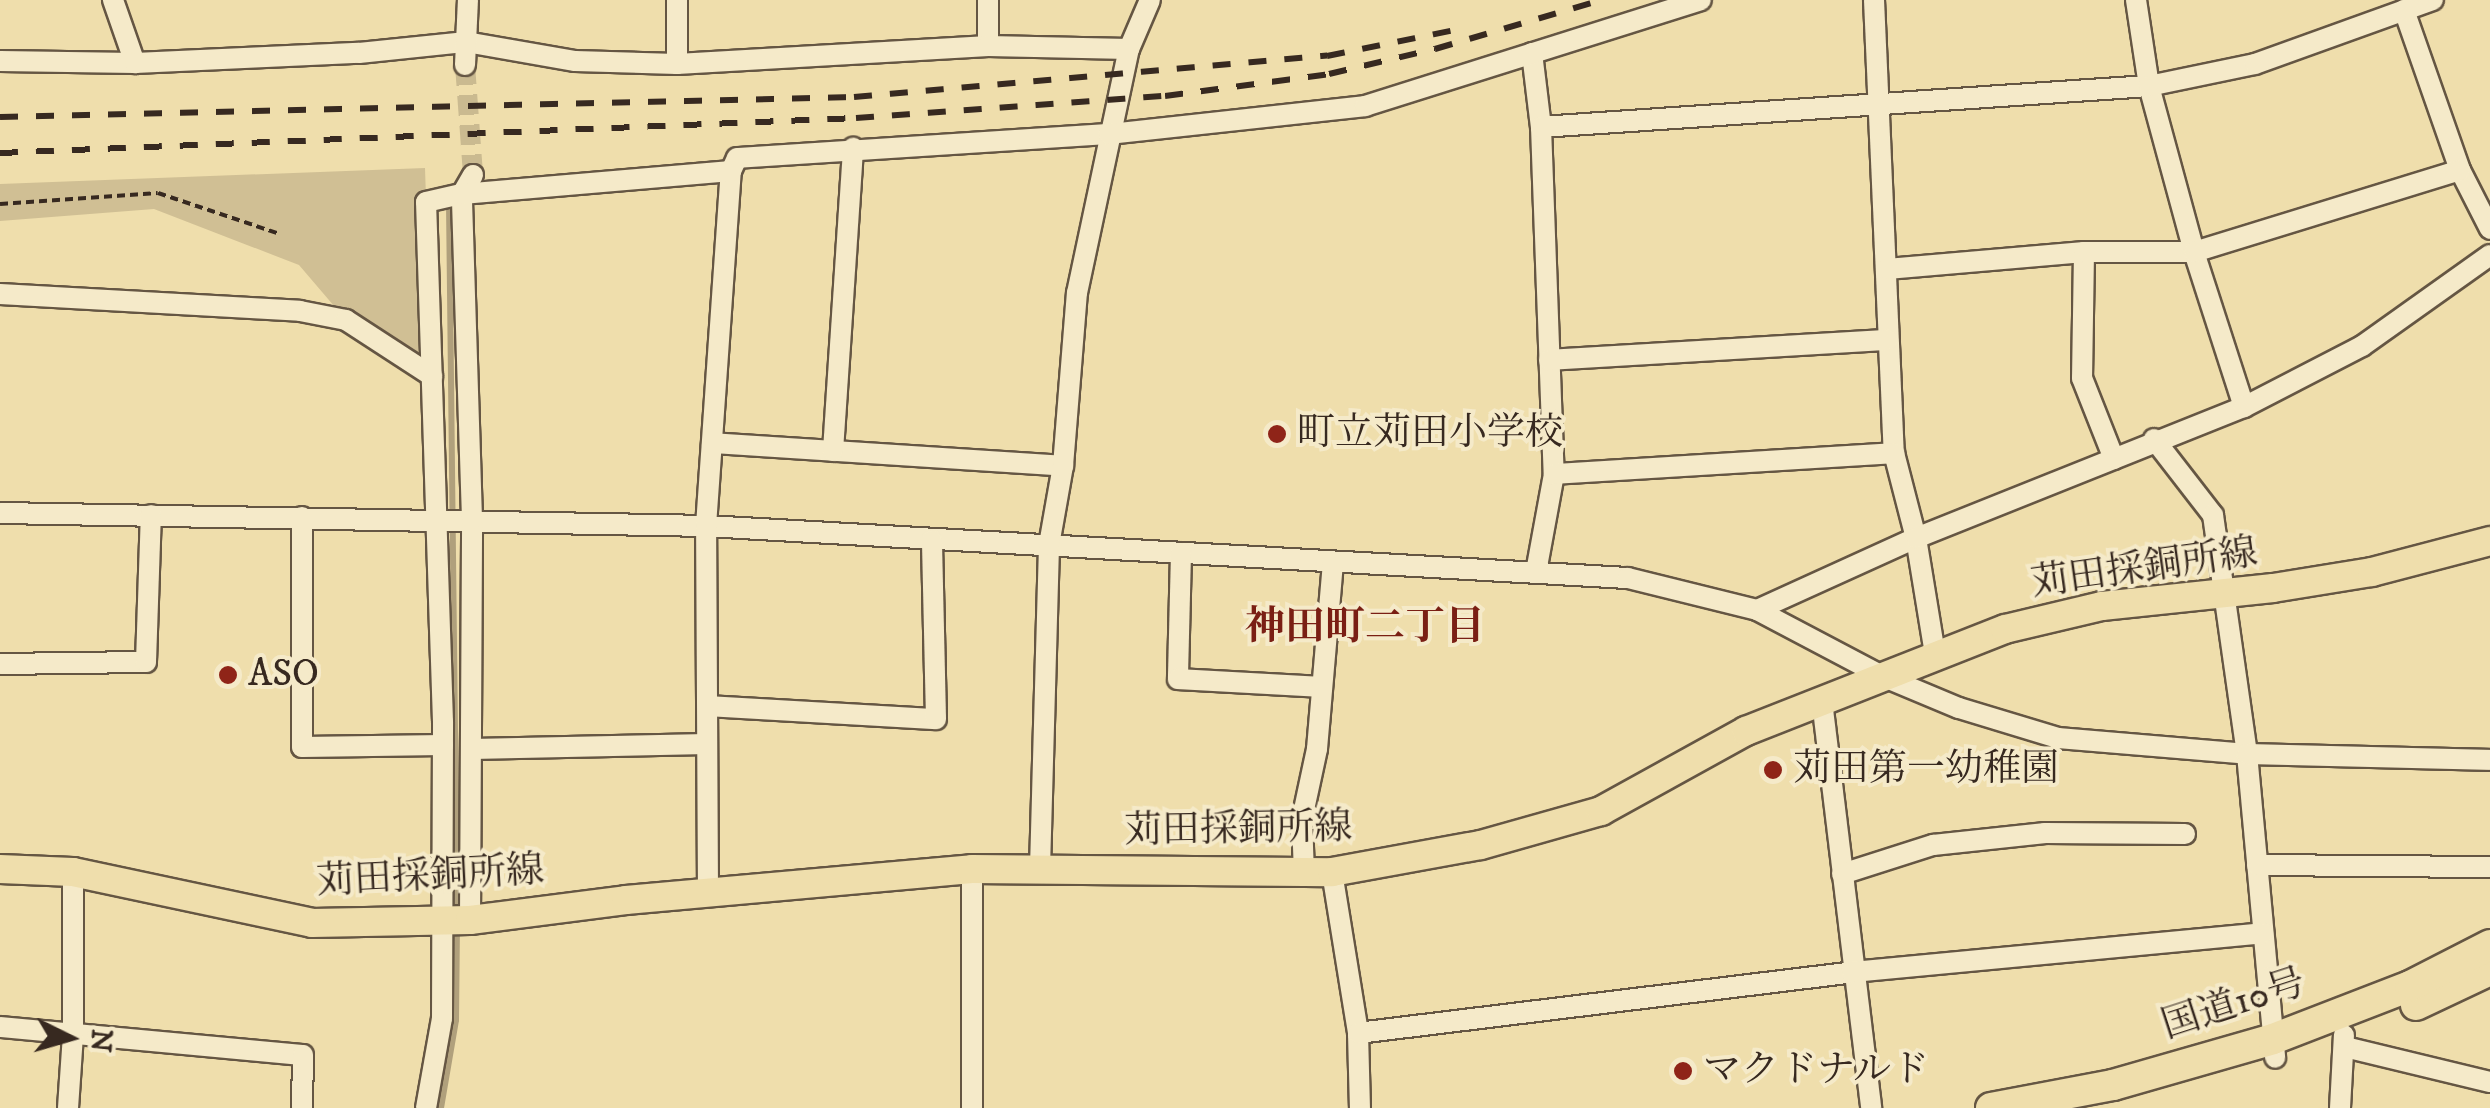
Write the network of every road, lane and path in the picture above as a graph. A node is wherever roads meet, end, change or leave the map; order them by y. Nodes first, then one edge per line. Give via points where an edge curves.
1 (113, 0) edge
2 (468, 0) edge
3 (677, 0) edge
4 (988, 0) edge
5 (1150, 0) edge
6 (1702, 0) edge
7 (1874, 0) edge
8 (2136, 0) edge
9 (2434, 0) edge
10 (2404, 10) junction
11 (466, 42) junction
12 (988, 46) junction
13 (1129, 49) junction
14 (1532, 53) junction
15 (0, 61) edge
16 (135, 63) junction
17 (677, 64) junction
18 (465, 65) tunnel mouth
19 (2149, 86) junction
20 (1879, 101) junction
21 (1541, 128) junction
22 (1110, 134) junction
23 (853, 148) junction
24 (2460, 170) junction
25 (731, 171) junction
26 (468, 185) junction
27 (0, 204) edge
28 (2490, 229) edge
29 (280, 234) dead end
30 (2084, 252) junction
31 (2194, 252) junction
32 (2490, 255) edge
33 (1887, 268) junction
34 (0, 294) edge
35 (1887, 340) junction
36 (1549, 360) junction
37 (432, 376) junction
38 (2244, 406) junction
39 (2154, 439) junction
40 (712, 443) junction
41 (833, 451) junction
42 (1894, 453) junction
43 (2114, 459) junction
44 (1063, 466) junction
45 (1554, 474) junction
46 (0, 513) edge
47 (151, 515) junction
48 (302, 517) junction
49 (434, 519) junction
50 (472, 520) junction
51 (706, 526) junction
52 (1916, 538) junction
53 (932, 540) junction
54 (2490, 541) edge
55 (1049, 544) junction
56 (1182, 552) junction
57 (1333, 562) junction
58 (1536, 572) junction
59 (2227, 594) junction
60 (1757, 610) junction
61 (1935, 654) junction
62 (0, 664) edge
63 (1882, 676) junction
64 (1322, 687) junction
65 (1822, 701) junction
66 (708, 706) junction
67 (443, 744) junction
68 (708, 744) junction
69 (472, 749) junction
70 (2247, 754) junction
71 (2490, 760) edge
72 (2185, 834) dead end
73 (2257, 864) junction
74 (2490, 867) edge
75 (1040, 868) junction
76 (0, 869) edge
77 (972, 869) junction
78 (73, 872) junction
79 (1318, 873) junction
80 (1842, 874) junction
81 (708, 892) junction
82 (470, 920) junction
83 (440, 921) junction
84 (2262, 933) junction
85 (2490, 946) edge
86 (2490, 970) edge
87 (1852, 972) junction
88 (0, 1027) edge
89 (1358, 1033) junction
90 (74, 1035) junction
91 (2345, 1040) junction
92 (2274, 1049) junction
93 (2490, 1082) edge
94 (68, 1108) edge
95 (302, 1108) edge
96 (426, 1108) edge
97 (972, 1108) edge
98 (1360, 1108) edge
99 (1871, 1108) edge
100 (1991, 1108) edge
101 (2095, 1108) edge
102 (2340, 1108) edge

1 - 16 street
2 - 11 street
3 - 17 street
4 - 12 street
5 - 13 street
6 - 14 street
7 - 20 street
8 - 19 street
9 - 10 street
10 - 19 street via 2255,64
10 - 24 street
11 - 16 street
11 - 17 street via 574,61
11 - 18 street
12 - 13 street
12 - 17 street
13 - 22 street
14 - 21 street
14 - 22 street via 1365,106
15 - 16 street
19 - 20 street
19 - 31 street
20 - 21 street
20 - 33 street
21 - 36 street
22 - 23 street
22 - 44 street via 1077,293
23 - 25 street via 738,158
23 - 41 street
24 - 28 street
24 - 31 street
25 - 26 street
25 - 40 street
26 - 37 street via 426,202
26 - 50 street
27 - 29 path via 158,193
30 - 31 street
30 - 33 street
30 - 43 street via 2082,378
31 - 38 street
32 - 38 street via 2362,346
33 - 35 street
34 - 37 street via 300,311 346,320
35 - 36 street
35 - 42 street
36 - 45 street
37 - 49 street
38 - 39 street
39 - 43 street
39 - 59 street via 2213,515
40 - 41 street
40 - 51 street
41 - 44 street
42 - 45 street
42 - 52 street
43 - 52 street
44 - 55 street
45 - 58 street
46 - 47 street
47 - 48 street
47 - 62 street via 146,662
48 - 49 street
48 - 67 street via 302,746
49 - 50 street
49 - 67 street
50 - 51 street
50 - 69 street
51 - 53 street
51 - 66 street
52 - 60 street
52 - 61 street
53 - 55 street
53 - 66 street via 936,719
54 - 59 main road, 苅田採銅所線 via 2372,572
55 - 56 street
55 - 75 street
56 - 57 street
56 - 64 street via 1178,679
57 - 58 street
57 - 64 street
58 - 60 street via 1668,584
59 - 61 main road, 苅田採銅所線 via 2102,606
59 - 70 street
60 - 63 street
61 - 63 main road, 苅田採銅所線
63 - 65 main road, 苅田採銅所線
63 - 70 street via 2058,738
64 - 79 street via 1302,819
65 - 79 main road, 苅田採銅所線 via 1746,731 1601,810 1481,845
65 - 80 street
66 - 68 street
67 - 83 street
68 - 69 street
68 - 81 street
69 - 82 street
70 - 71 street
70 - 73 street
72 - 80 street via 2046,833 1932,845
73 - 74 street
73 - 84 street
75 - 77 main road, 苅田採銅所線
75 - 79 main road, 苅田採銅所線
76 - 78 main road, 苅田採銅所線
77 - 81 main road, 苅田採銅所線
77 - 97 street
78 - 83 main road, 苅田採銅所線 via 312,923
78 - 90 street
79 - 89 street
80 - 87 street
81 - 82 main road, 苅田採銅所線
82 - 83 main road, 苅田採銅所線
83 - 96 street via 442,1018
84 - 87 street
84 - 92 street
85 - 92 highway, 国道10号
86 - 91 highway, 国道10号
87 - 89 street
87 - 99 street
88 - 90 street
89 - 98 street
90 - 94 street
90 - 95 street via 302,1055
91 - 92 highway, 国道10号
91 - 93 street
91 - 102 street
92 - 100 highway, 国道10号
92 - 101 highway, 国道10号

